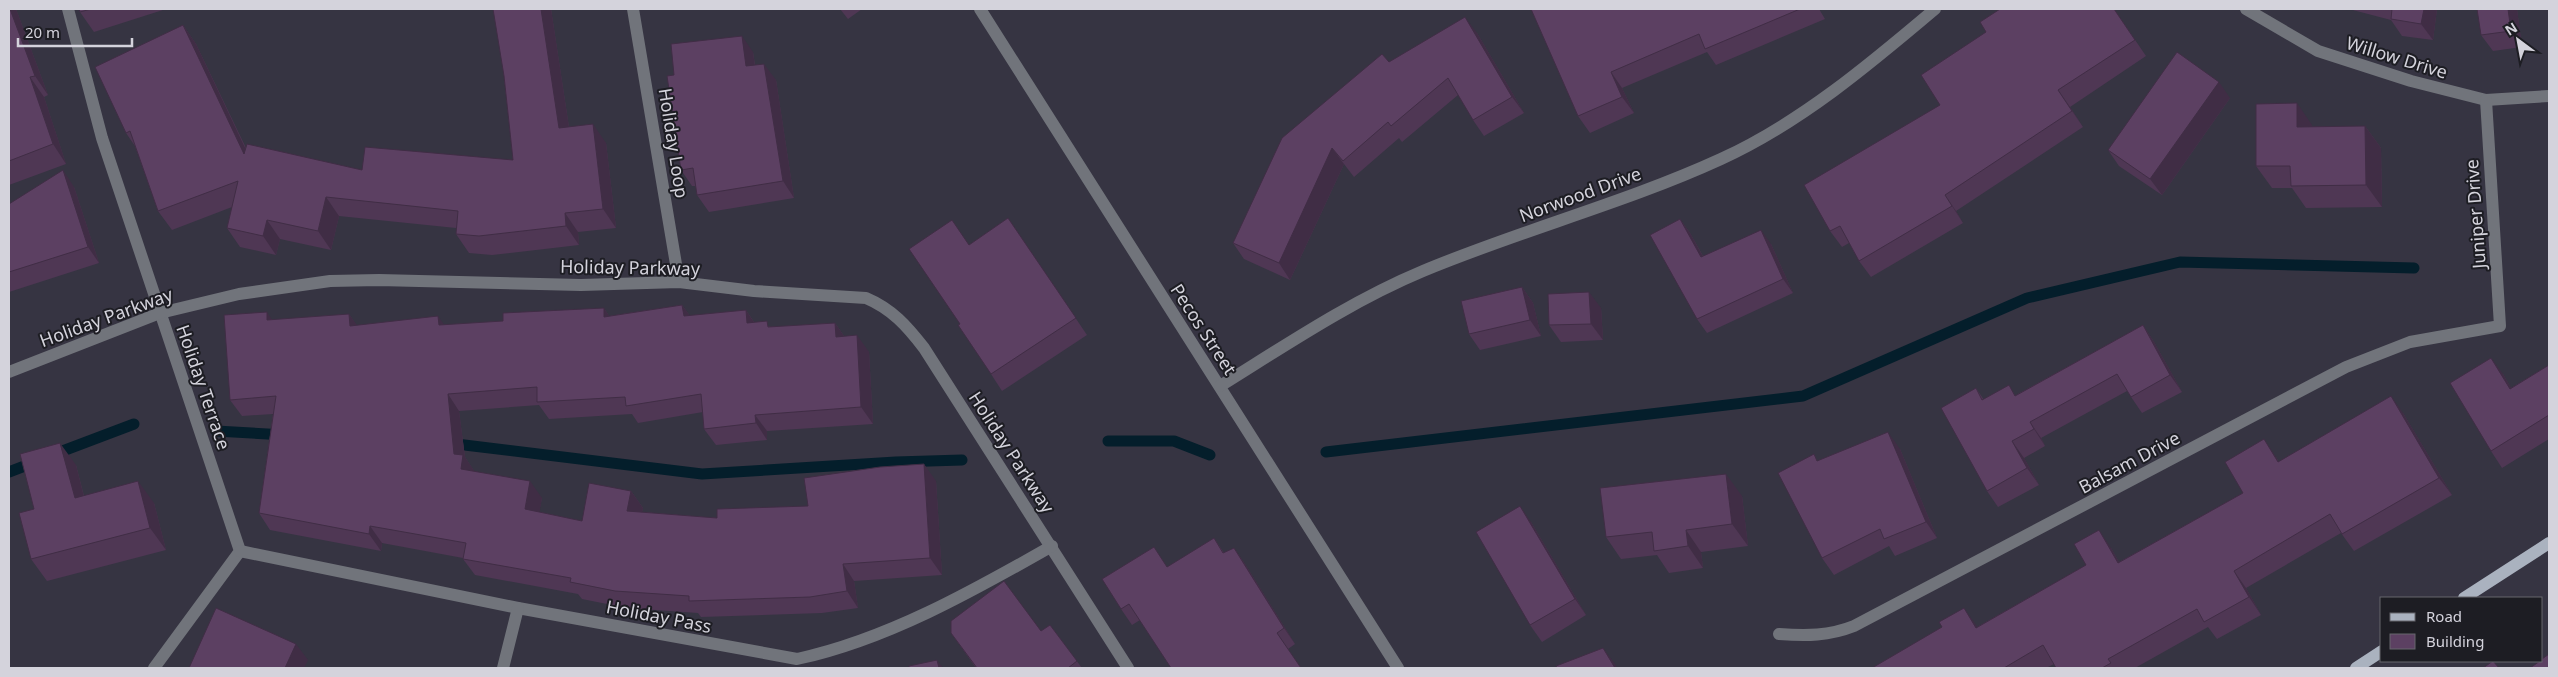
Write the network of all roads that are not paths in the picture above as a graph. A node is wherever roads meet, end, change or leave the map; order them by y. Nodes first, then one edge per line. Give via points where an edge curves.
1 (68, 9) edge
2 (633, 9) edge
3 (980, 9) edge
4 (1935, 9) edge
5 (2246, 9) edge
6 (2549, 96) edge
7 (2486, 100) junction
8 (679, 282) junction
9 (160, 313) junction
10 (2500, 326) joint
11 (9, 372) edge
12 (1220, 386) junction
13 (2549, 543) edge
14 (1052, 546) junction
15 (240, 551) junction
16 (2466, 597) edge
17 (518, 608) junction
18 (1779, 634) dead end
19 (2380, 652) edge
20 (780, 662) edge
21 (154, 668) edge
22 (503, 668) edge
23 (1128, 668) edge
24 (1398, 668) edge
25 (2356, 668) edge

1 - 9 street, Holiday Terrace via 102,138
2 - 8 street, Holiday Loop
3 - 12 street, Pecos Street
4 - 12 street, Norwood Drive via 1814,104 1722,159 1598,208 1422,271 1369,296
5 - 7 street, Willow Drive via 2318,51 2411,81
6 - 7 street, Willow Drive
7 - 10 street, Juniper Drive
8 - 9 street, Holiday Parkway via 330,281 239,294
8 - 14 street, Holiday Parkway via 754,291 866,298 903,320
9 - 11 street, Holiday Parkway
9 - 15 street, Holiday Terrace
10 - 18 street, Balsam Drive via 2410,342 2346,367 1854,626 1819,636
12 - 24 street, Pecos Street
13 - 16 main road
14 - 20 street, Holiday Pass via 992,581 903,624 816,654
14 - 23 street, Holiday Parkway
15 - 17 street, Holiday Pass
15 - 21 street
17 - 20 street, Holiday Pass
17 - 22 street
19 - 25 main road

